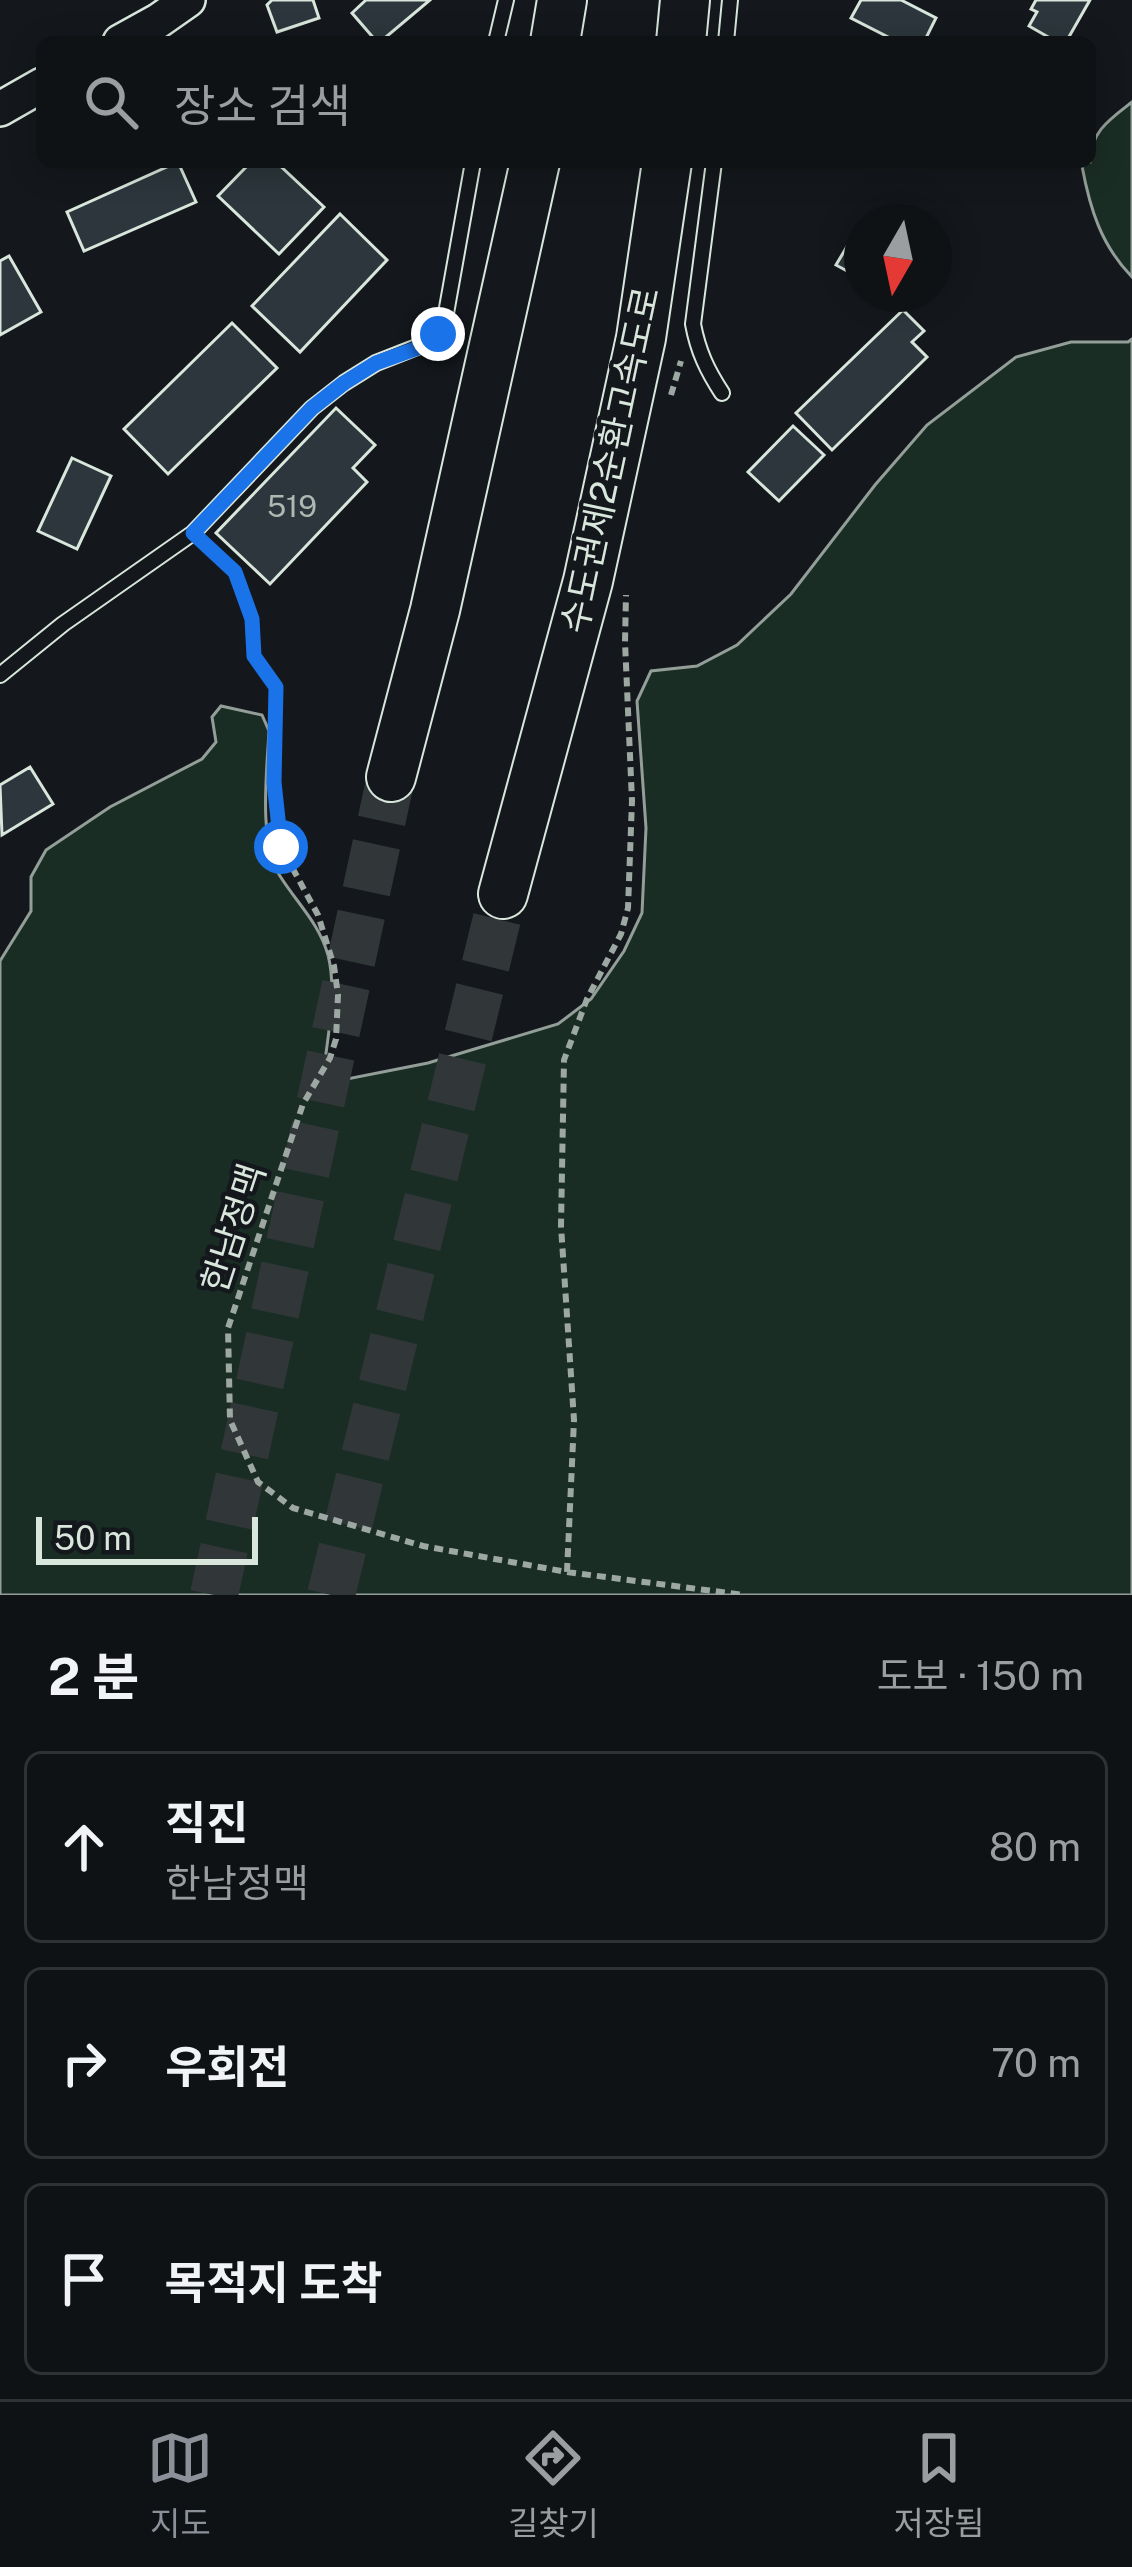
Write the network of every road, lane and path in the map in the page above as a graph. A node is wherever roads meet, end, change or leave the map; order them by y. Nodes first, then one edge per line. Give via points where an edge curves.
1 (188, 0) edge
2 (506, 0) edge
3 (562, 0) edge
4 (685, 0) edge
5 (730, 0) edge
6 (131, 36) edge
7 (497, 36) edge
8 (556, 36) edge
9 (681, 36) edge
10 (727, 36) edge
11 (36, 88) edge
12 (0, 109) edge
13 (472, 168) edge
14 (534, 168) edge
15 (666, 168) edge
16 (713, 168) edge
17 (693, 324) junction
18 (722, 394) dead end
19 (669, 402) dead end
20 (193, 533) junction
21 (628, 578) dead end
22 (0, 675) edge
23 (392, 777) tunnel mouth
24 (503, 894) tunnel mouth
25 (567, 1572) junction
26 (744, 1595) edge

1 - 6 street
2 - 7 lane
3 - 8 highway
4 - 9 highway
5 - 10 lane
11 - 12 street
13 - 20 lane via 438,334 376,363 312,408
14 - 23 highway
15 - 24 highway, 수도권제2순환고속도로 via 641,338 588,581
16 - 17 lane
17 - 18 lane
17 - 19 path
20 - 22 lane
20 - 25 path, 한남정맥 via 235,572 252,619 254,656 276,687 281,847 318,915 338,995 330,1058 303,1104 228,1328 230,1420 258,1482 293,1508 423,1546
21 - 25 path via 628,908 564,1060 561,1226 574,1420
25 - 26 path, 한남정맥

